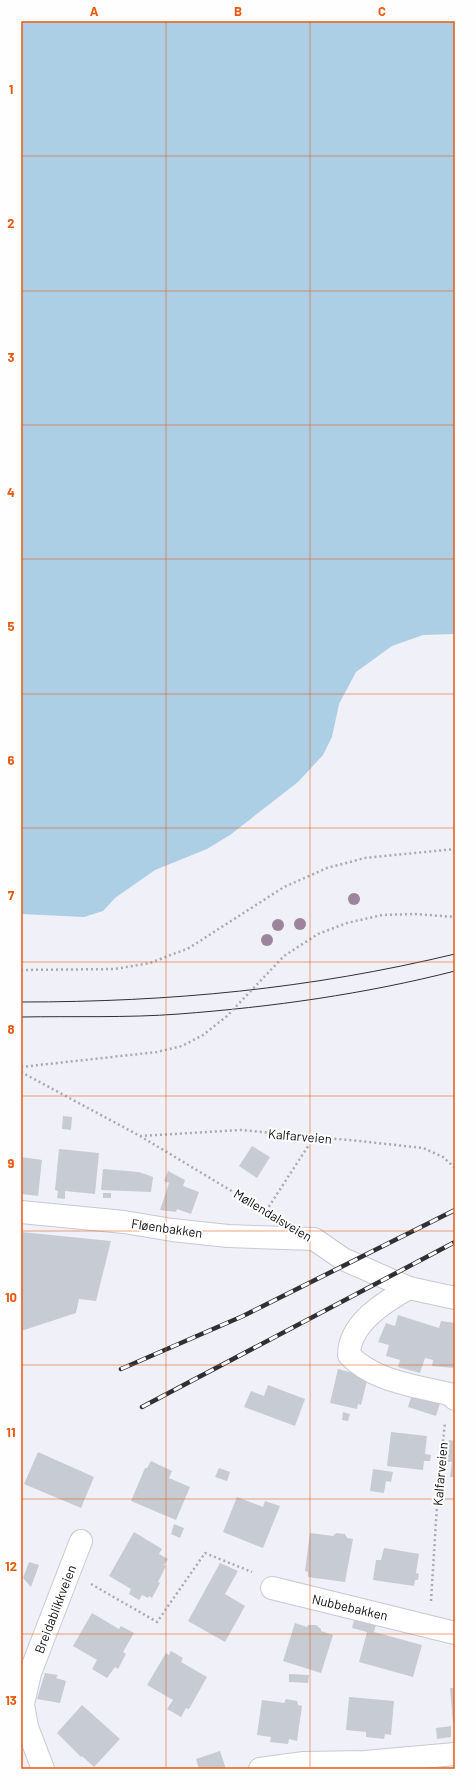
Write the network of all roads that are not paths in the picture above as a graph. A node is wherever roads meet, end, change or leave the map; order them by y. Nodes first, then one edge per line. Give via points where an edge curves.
1 (21, 1212) edge
2 (314, 1239) joint
3 (409, 1288) junction
4 (455, 1298) edge
5 (452, 1396) edge
6 (81, 1541) dead end
7 (272, 1588) dead end
8 (455, 1633) edge
9 (455, 1754) edge
10 (43, 1769) edge
11 (260, 1769) edge

1 - 2 street, Fløenbakken via 228,1236
2 - 3 street, Møllendalsveien via 343,1259
3 - 4 street
3 - 5 street via 367,1318 353,1336 349,1345 350,1355 373,1372 395,1381
6 - 10 street, Breidablikkveien via 30,1673 23,1704 27,1727
7 - 8 street, Nubbebakken
9 - 11 street via 365,1762 304,1763

